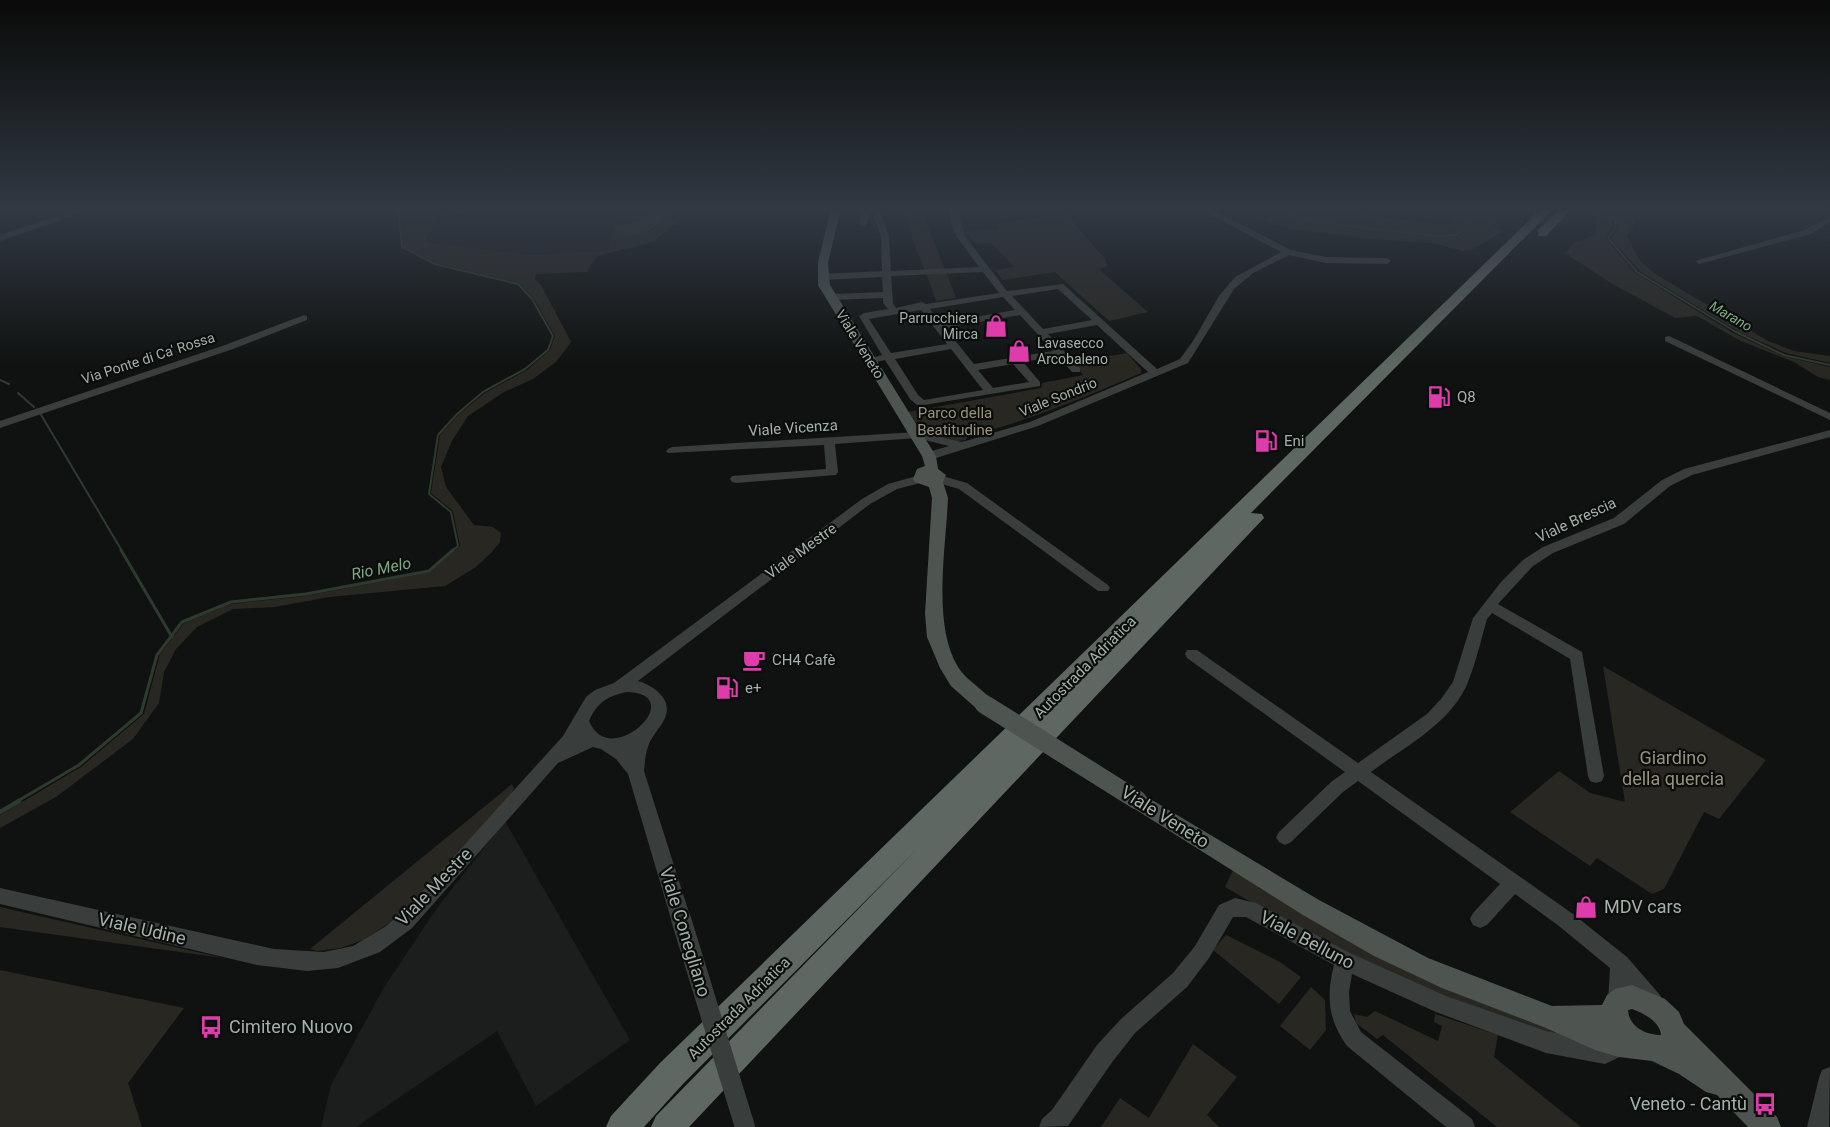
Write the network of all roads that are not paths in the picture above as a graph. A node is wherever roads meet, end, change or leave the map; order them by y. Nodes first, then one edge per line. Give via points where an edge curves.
1 (824, 261) edge
2 (886, 261) edge
3 (979, 261) edge
4 (1272, 261) edge
5 (1362, 261) edge
6 (1387, 261) dead end
7 (1496, 261) edge
8 (1512, 261) edge
9 (985, 269) junction
10 (886, 274) junction
11 (823, 277) junction
12 (1004, 293) junction
13 (888, 295) junction
14 (831, 297) junction
15 (962, 299) junction
16 (922, 305) junction
17 (893, 310) junction
18 (1022, 312) junction
19 (304, 318) dead end
20 (979, 319) junction
21 (1100, 322) junction
22 (938, 326) junction
23 (1040, 332) junction
24 (1669, 339) dead end
25 (953, 346) junction
26 (1060, 352) junction
27 (888, 357) junction
28 (870, 360) junction
29 (1015, 360) junction
30 (970, 368) junction
31 (1076, 370) dead end
32 (1155, 373) junction
33 (990, 392) junction
34 (1830, 417) edge
35 (0, 425) edge
36 (1830, 433) edge
37 (917, 435) junction
38 (829, 441) junction
39 (964, 445) junction
40 (672, 451) dead end
41 (932, 477) junction
42 (736, 479) dead end
43 (963, 486) junction
44 (1103, 588) dead end
45 (1489, 605) junction
46 (1192, 654) dead end
47 (659, 657) junction
48 (620, 687) junction
49 (647, 691) junction
50 (581, 721) junction
51 (648, 730) junction
52 (598, 742) junction
53 (553, 758) junction
54 (636, 771) junction
55 (1356, 772) junction
56 (1596, 776) dead end
57 (1286, 837) dead end
58 (1513, 883) junction
59 (0, 896) edge
60 (1480, 920) dead end
61 (285, 960) joint
62 (1345, 961) junction
63 (1620, 964) junction
64 (1666, 1021) junction
65 (1603, 1024) junction
66 (1640, 1047) junction
67 (1830, 1078) edge
68 (1746, 1105) junction
69 (622, 1127) edge
70 (668, 1127) edge
71 (745, 1127) edge
72 (1050, 1127) edge
73 (1464, 1127) edge
74 (1767, 1127) edge
75 (1818, 1127) edge

1 - 11 main road, Viale Veneto
2 - 10 street
3 - 9 street
4 - 32 street, Viale Sondrio via 1237,280 1184,361
5 - 6 street
7 - 69 highway, Autostrada Adriatica via 671,1074
8 - 70 highway, Autostrada Adriatica via 1152,621
9 - 10 street
9 - 12 street
10 - 11 street
10 - 13 street
11 - 14 main road, Viale Veneto
12 - 15 street
12 - 18 street
12 - 21 street via 1060,286
13 - 14 street
13 - 17 street
14 - 28 main road, Viale Veneto
15 - 16 street
15 - 20 street
16 - 17 street
16 - 22 street
17 - 27 street via 864,316
18 - 20 street
18 - 23 street
19 - 35 street, Via Ponte di Ca' Rossa via 212,354
20 - 22 street
21 - 23 street
21 - 32 street
22 - 25 street
23 - 26 street
24 - 34 street
25 - 27 street
25 - 30 street
26 - 29 street
26 - 31 street
27 - 28 street
27 - 33 street via 922,404
28 - 37 main road, Viale Veneto
29 - 30 street
29 - 33 street via 1036,384
30 - 33 street
32 - 39 street, Viale Sondrio via 1034,424
36 - 45 street, Viale Brescia via 1688,472 1666,483 1618,521 1548,550 1528,563
37 - 38 street, Viale Vicenza
37 - 39 street, Viale Sondrio
37 - 41 main road, Viale Veneto
38 - 40 street, Viale Vicenza
38 - 42 street via 832,472
39 - 41 street, Viale Sondrio
41 - 43 street
41 - 43 street
41 - 47 street, Viale Mestre via 896,484 876,497
41 - 65 main road, Viale Veneto, bridge via 936,637 958,681 984,704 1389,951 1476,991 1551,1017
43 - 44 street
45 - 55 street, Viale Brescia via 1480,618 1460,683 1448,703
45 - 56 street via 1577,656
46 - 55 street, Viale Veneto
47 - 48 street, Viale Mestre
47 - 49 street
48 - 49 street
48 - 50 street, Viale Mestre via 593,699
49 - 51 street via 656,698 659,708
50 - 52 street via 584,732
50 - 53 street, Viale Mestre
51 - 52 street, Viale Mestre via 628,742
51 - 54 street, Viale Conegliano via 639,748
52 - 53 street, Viale Mestre
52 - 54 street, Viale Conegliano via 622,754
53 - 61 street, Viale Mestre via 419,908 379,942 349,956 324,961
54 - 71 street, Viale Conegliano, bridge
55 - 57 street, Viale Brescia
55 - 58 street, Viale Veneto
58 - 60 street
58 - 63 street, Viale Veneto
59 - 61 street, Viale Udine
62 - 65 street, Viale Belluno via 1453,1009 1546,1042
62 - 72 street, Viale Belluno via 1249,909 1235,907 1226,911 1180,980 1128,1026
62 - 73 street via 1339,1000 1340,1018 1346,1029
63 - 64 street, Viale Veneto
63 - 65 street
64 - 65 main road via 1641,999 1624,998
64 - 66 main road via 1674,1037 1670,1045
64 - 68 main road, Viale Veneto
65 - 66 main road, Viale Veneto
66 - 68 main road, Viale Veneto via 1688,1065
67 - 75 street
68 - 74 main road, Viale Veneto

